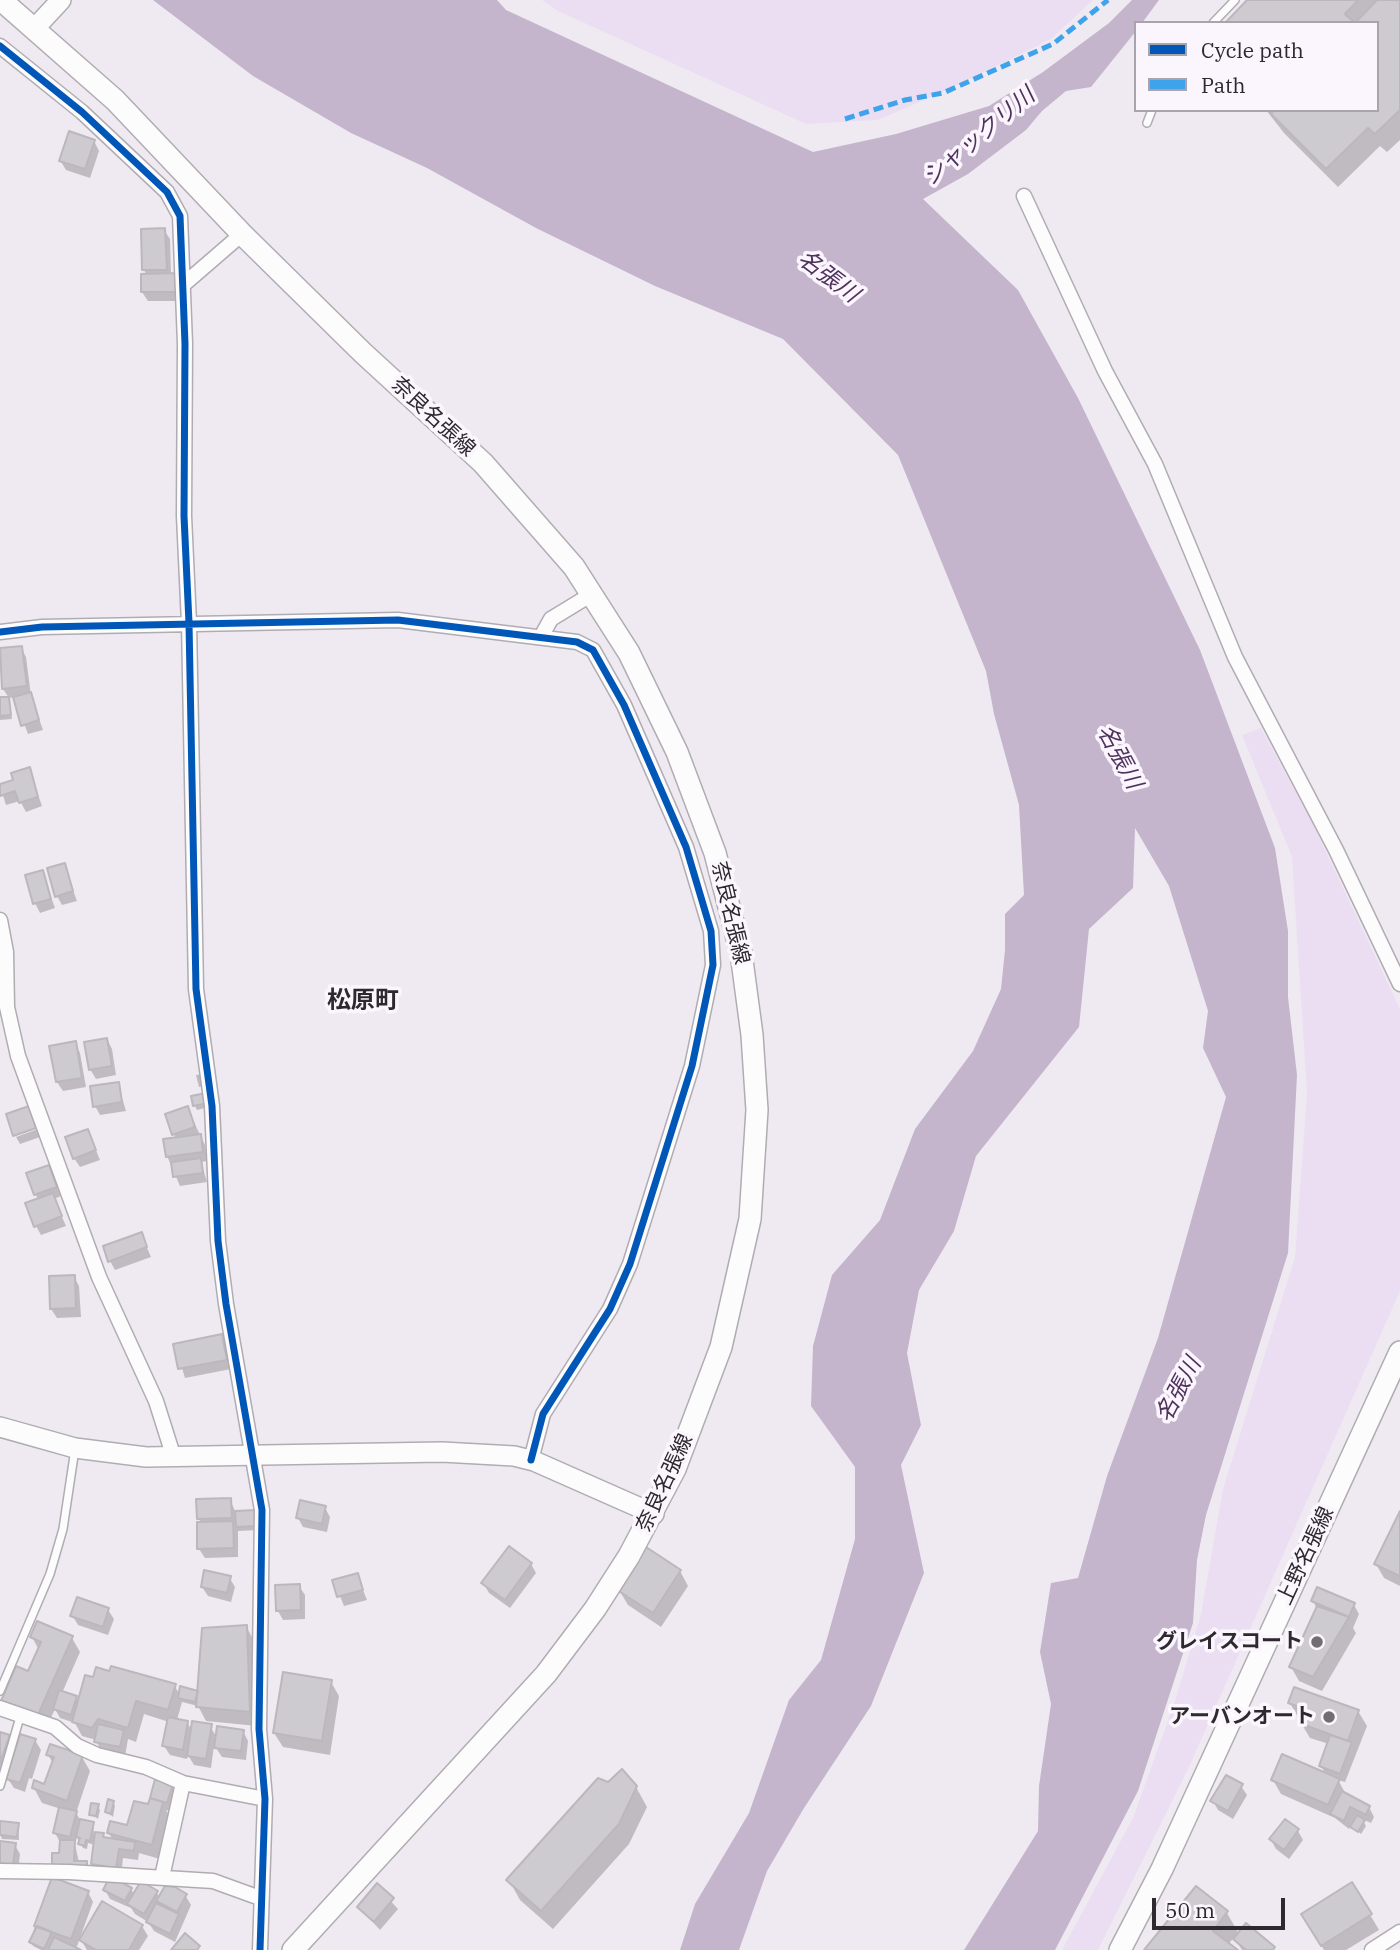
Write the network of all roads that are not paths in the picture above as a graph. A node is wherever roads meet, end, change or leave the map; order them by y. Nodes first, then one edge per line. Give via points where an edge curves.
1 (1, 0) edge
2 (1235, 0) edge
3 (56, 5) edge
4 (1215, 21) edge
5 (35, 29) junction
6 (0, 46) edge
7 (1151, 112) edge
8 (1147, 124) dead end
9 (1024, 196) dead end
10 (242, 234) junction
11 (183, 285) junction
12 (592, 594) junction
13 (189, 623) junction
14 (0, 632) edge
15 (541, 637) junction
16 (0, 920) edge
17 (1400, 985) edge
18 (1400, 1352) edge
19 (0, 1427) edge
20 (75, 1448) junction
21 (253, 1457) junction
22 (174, 1458) junction
23 (531, 1460) junction
24 (654, 1514) junction
25 (0, 1691) edge
26 (0, 1709) edge
27 (20, 1717) junction
28 (183, 1783) junction
29 (0, 1786) edge
30 (265, 1799) junction
31 (0, 1871) edge
32 (162, 1877) junction
33 (260, 1898) junction
34 (1400, 1932) edge
35 (260, 1950) edge
36 (293, 1950) edge
37 (1120, 1950) edge
38 (1372, 1950) edge

1 - 5 main road, 奈良名張線
2 - 4 lane
3 - 5 street
5 - 10 main road, 奈良名張線 via 115,100
6 - 11 street via 82,112 167,192 180,216
7 - 8 lane
9 - 17 street via 1105,371 1155,464 1235,657
10 - 11 street
10 - 12 main road, 奈良名張線 via 483,463 548,535
11 - 13 street
12 - 15 street via 551,619
12 - 24 main road, 奈良名張線 via 654,703 715,853 741,953 754,1067 756,1153 743,1257 707,1389
13 - 14 street
13 - 15 street via 407,620
13 - 21 street via 196,989 212,1106 224,1292
15 - 23 street via 577,642 593,650 624,705 683,840 714,946 692,1066 629,1264 610,1309 543,1414
16 - 22 street via 7,1007 18,1056 99,1277 156,1401
18 - 37 main road, 上野名張線 via 1162,1869
19 - 20 street
20 - 22 street
20 - 25 lane via 63,1529 50,1574
21 - 22 street
21 - 23 street via 442,1452
21 - 30 street via 262,1510 259,1729
23 - 24 street
24 - 36 main road, 奈良名張線 via 595,1609 546,1674
26 - 27 street
27 - 28 street via 55,1727 77,1746 97,1755 146,1767
27 - 29 lane
28 - 30 street
28 - 32 street
30 - 33 street
31 - 32 street
32 - 33 street via 213,1881
33 - 35 street
34 - 38 street

